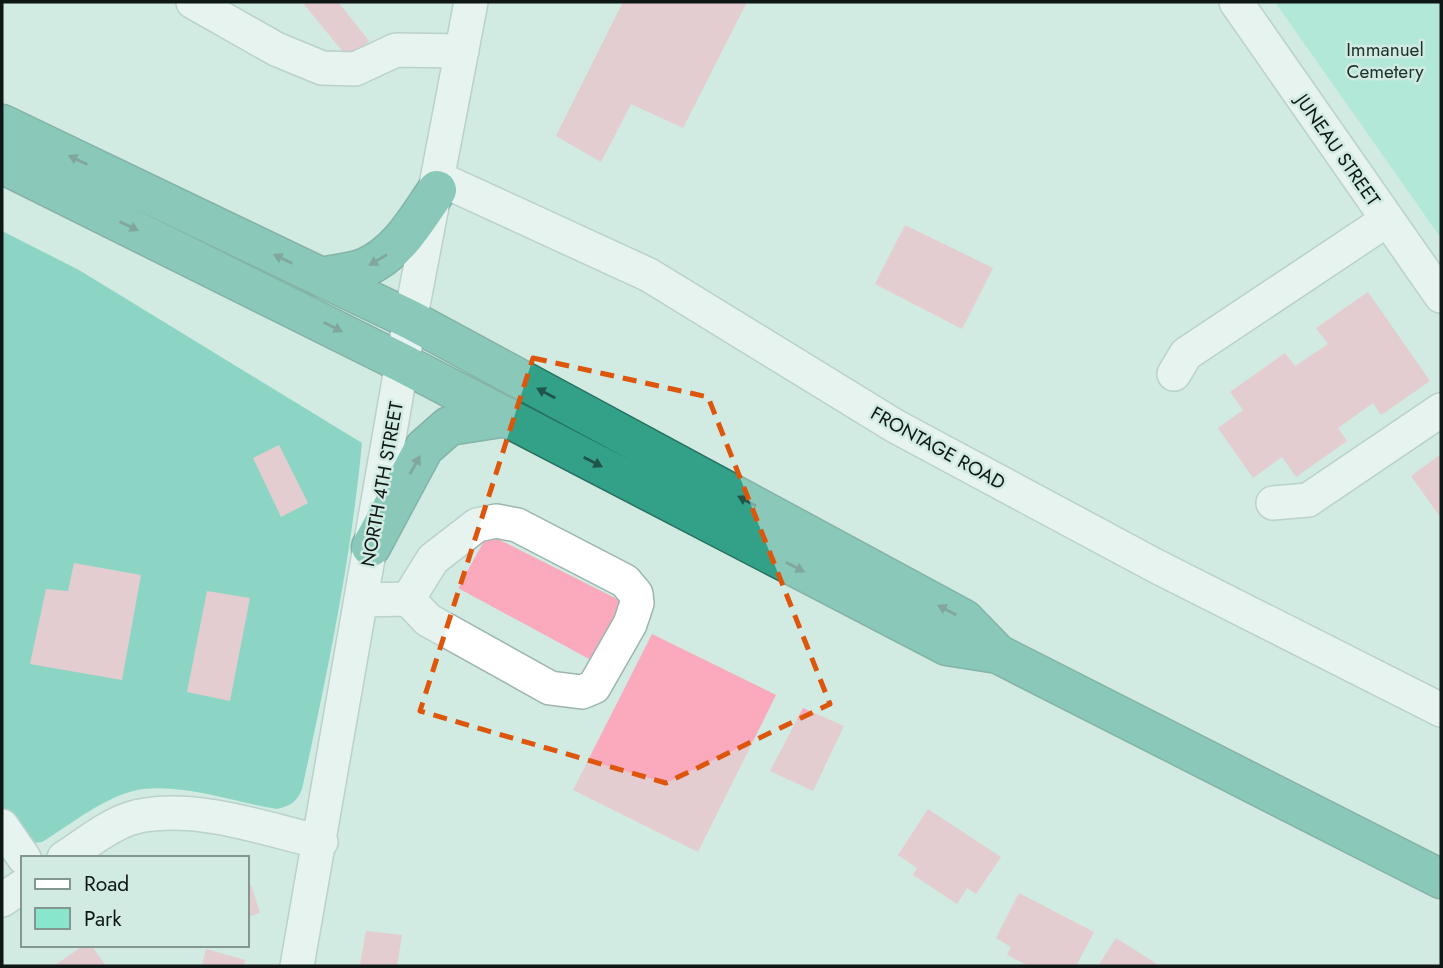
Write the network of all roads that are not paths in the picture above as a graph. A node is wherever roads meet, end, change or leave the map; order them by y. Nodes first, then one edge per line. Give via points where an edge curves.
1 (193, 2) edge
2 (471, 2) edge
3 (1236, 2) edge
4 (463, 51) junction
5 (2, 124) edge
6 (2, 164) edge
7 (438, 185) junction
8 (1387, 220) junction
9 (321, 277) junction
10 (1441, 296) edge
11 (411, 320) junction
12 (402, 363) junction
13 (1174, 374) dead end
14 (1441, 410) edge
15 (507, 417) junction
16 (1272, 503) dead end
17 (371, 547) junction
18 (408, 599) junction
19 (362, 600) junction
20 (998, 654) junction
21 (1441, 710) edge
22 (2, 827) edge
23 (321, 842) junction
24 (23, 856) edge
25 (67, 856) edge
26 (1441, 879) edge
27 (21, 887) edge
28 (2, 900) edge
29 (297, 966) edge

1 - 4 street via 276,49 322,68 355,69 396,50
2 - 4 street, NORTH 4TH STREET
3 - 8 street, JUNEAU STREET
4 - 7 street, NORTH 4TH STREET
9 -> 5 highway
6 -> 12 highway
7 -> 9 highway via 407,234 386,255 363,269
7 - 11 street, NORTH 4TH STREET
7 - 21 street, FRONTAGE ROAD via 649,275 895,426 1154,565
8 - 10 street, JUNEAU STREET
8 - 13 street via 1186,354
9 - 11 highway
11 - 12 street, NORTH 4TH STREET
20 -> 11 highway via 964,619
12 - 15 highway
12 - 17 street, NORTH 4TH STREET
14 - 16 street via 1308,500
17 -> 15 highway via 425,448 449,426
15 -> 20 highway via 947,646
17 - 19 street, NORTH 4TH STREET
18 - 18 street via 433,559 477,525 496,521 517,525 625,581 637,603 594,687 583,692 551,688 428,620
18 - 19 street
19 - 23 street, NORTH 4TH STREET
20 - 26 highway
22 - 24 street
23 - 25 street via 194,813 145,815 108,828
23 - 29 street, NORTH 4TH STREET
27 - 28 street

